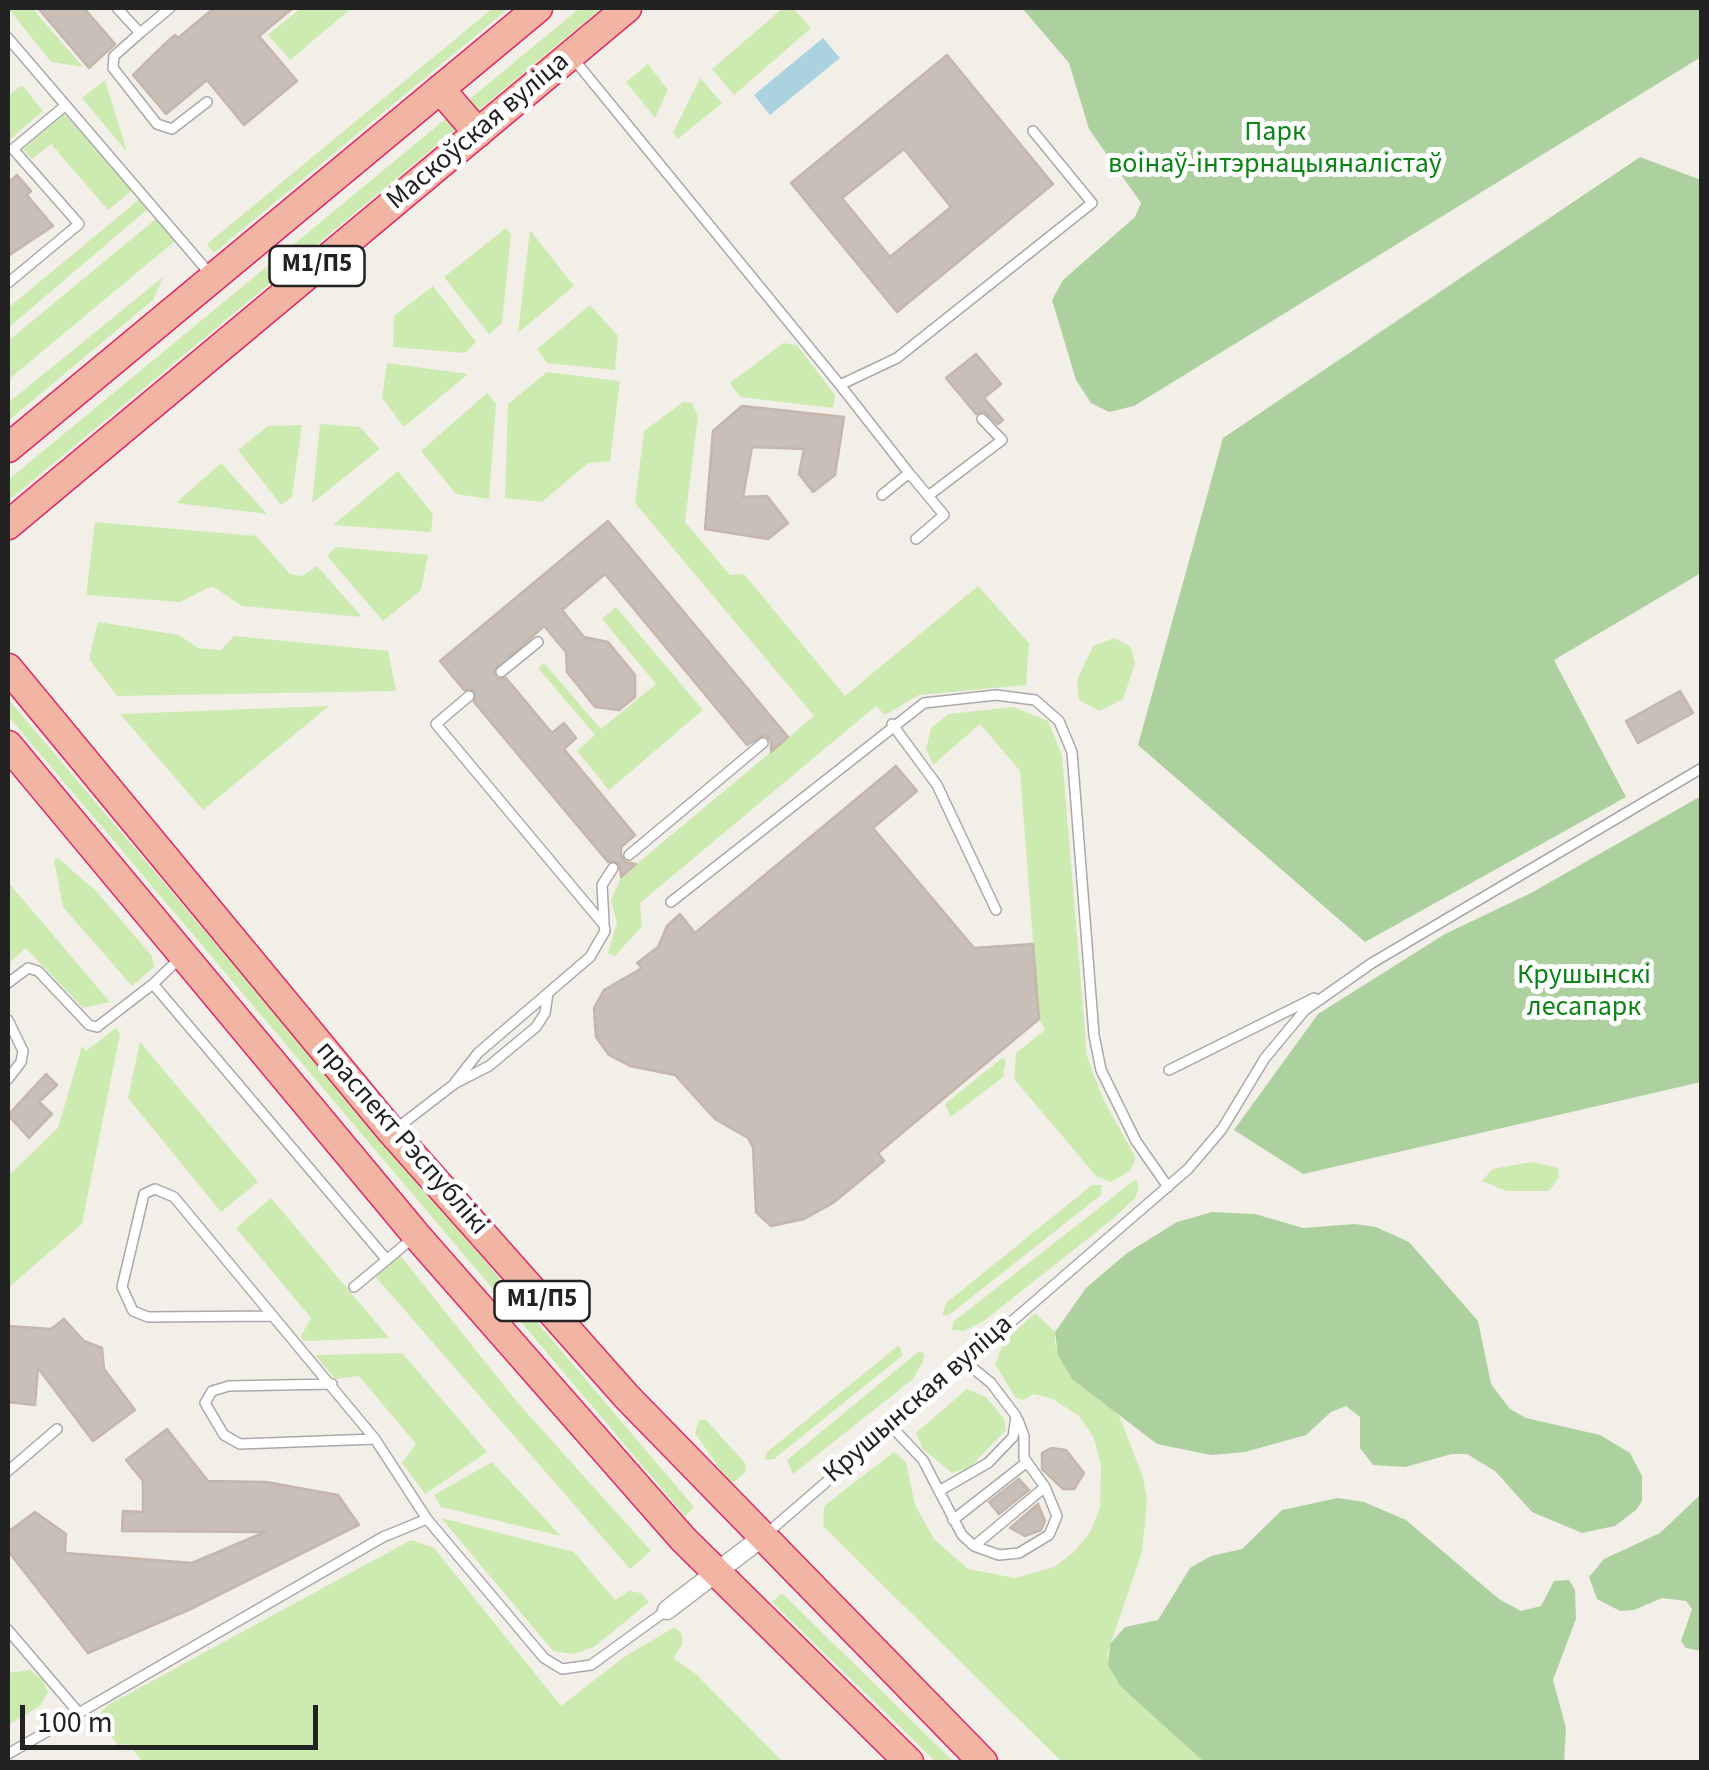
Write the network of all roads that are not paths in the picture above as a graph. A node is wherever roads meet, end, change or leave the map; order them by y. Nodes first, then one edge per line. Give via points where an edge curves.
1 (118, 8) edge
2 (170, 8) edge
3 (538, 8) edge
4 (627, 8) edge
5 (140, 33) junction
6 (8, 38) edge
7 (571, 54) junction
8 (440, 89) junction
9 (207, 102) dead end
10 (66, 105) junction
11 (1033, 131) dead end
12 (478, 133) junction
13 (10, 151) edge
14 (212, 276) junction
15 (8, 283) edge
16 (840, 385) junction
17 (982, 419) dead end
18 (8, 448) edge
19 (909, 473) junction
20 (882, 495) dead end
21 (928, 496) junction
22 (8, 525) edge
23 (916, 539) dead end
24 (538, 642) dead end
25 (8, 668) edge
26 (501, 672) dead end
27 (470, 696) dead end
28 (892, 724) junction
29 (763, 743) dead end
30 (8, 746) edge
31 (1702, 768) edge
32 (628, 856) dead end
33 (613, 868) dead end
34 (671, 902) dead end
35 (996, 910) dead end
36 (604, 924) junction
37 (181, 957) junction
38 (8, 983) edge
39 (152, 984) junction
40 (1334, 988) junction
41 (548, 994) junction
42 (8, 1020) edge
43 (1168, 1070) dead end
44 (8, 1079) edge
45 (453, 1085) junction
46 (392, 1132) junction
47 (1168, 1187) junction
48 (416, 1236) junction
49 (387, 1260) junction
50 (354, 1288) dead end
51 (272, 1316) junction
52 (964, 1360) junction
53 (332, 1384) junction
54 (1016, 1416) junction
55 (890, 1426) junction
56 (57, 1429) dead end
57 (375, 1439) junction
58 (1027, 1462) junction
59 (8, 1471) edge
60 (1045, 1487) junction
61 (940, 1491) junction
62 (428, 1519) junction
63 (953, 1520) junction
64 (760, 1539) junction
65 (974, 1546) junction
66 (717, 1575) junction
67 (667, 1610) joint
68 (8, 1630) edge
69 (78, 1712) junction
70 (8, 1754) edge
71 (908, 1762) edge
72 (983, 1762) edge

1 - 5 lane
2 - 5 lane
3 - 8 highway, Маскоўская вуліца / М1/П5
4 - 7 highway, Маскоўская вуліца / М1/П5
5 - 9 lane via 114,56 113,68 157,124 172,129
6 - 10 lane
7 - 12 highway, Маскоўская вуліца / М1/П5
7 - 16 lane
8 - 12 highway
8 - 14 highway, Маскоўская вуліца / М1/П5
10 - 13 lane
10 - 14 lane
11 - 16 lane via 1092,202 897,358
12 - 22 highway, Маскоўская вуліца / М1/П5
13 - 15 lane via 79,224
14 - 18 highway, Маскоўская вуліца / М1/П5
16 - 19 lane
17 - 21 lane via 1002,440
19 - 20 lane
19 - 21 lane
21 - 23 lane via 944,515
24 - 26 lane
25 - 46 highway, праспект Рэспублікі / М1/П5
27 - 36 lane via 436,724
28 - 34 lane
28 - 35 lane via 937,785
28 - 47 lane via 924,703 996,695 1035,700 1060,721 1072,752 1097,1052 1136,1141
29 - 32 lane
30 - 37 highway, праспект Рэспублікі / М1/П5
31 - 40 lane
33 - 36 lane via 602,885
36 - 41 lane via 597,951
37 - 39 lane
37 - 48 highway, праспект Рэспублікі / М1/П5
38 - 39 lane via 28,968 38,971 97,1027
39 - 49 lane
40 - 43 lane
40 - 47 lane, Крушынская вуліца via 1286,1030 1222,1130
41 - 45 lane via 478,1052
41 - 45 lane via 536,1027 489,1066
42 - 44 lane via 23,1051
45 - 46 lane
46 - 64 highway, праспект Рэспублікі / М1/П5
47 - 52 lane, Крушынская вуліца
48 - 49 lane
48 - 66 highway, праспект Рэспублікі / М1/П5
49 - 50 lane
51 - 51 lane via 174,1197 155,1189 144,1194 122,1287 133,1311 148,1317
51 - 53 lane
52 - 54 lane
52 - 55 lane, Крушынская вуліца
53 - 57 lane
53 - 57 lane via 229,1386 212,1391 205,1403 224,1435 240,1444
54 - 58 lane
54 - 61 lane via 1013,1437 988,1463
55 - 61 lane
55 - 64 lane, Крушынская вуліца
56 - 59 lane
57 - 62 lane
58 - 60 lane
58 - 63 lane
60 - 65 lane
60 - 65 lane via 1057,1516 1040,1544 999,1556
61 - 63 lane
62 - 67 lane via 544,1658 562,1669 592,1665
62 - 69 lane via 383,1537
63 - 65 lane
64 - 66 street, Крушынская вуліца
64 - 72 highway, праспект Рэспублікі / М1/П5
66 - 67 street, Крушынская вуліца
66 - 71 highway, праспект Рэспублікі / М1/П5
68 - 69 lane
69 - 70 lane

